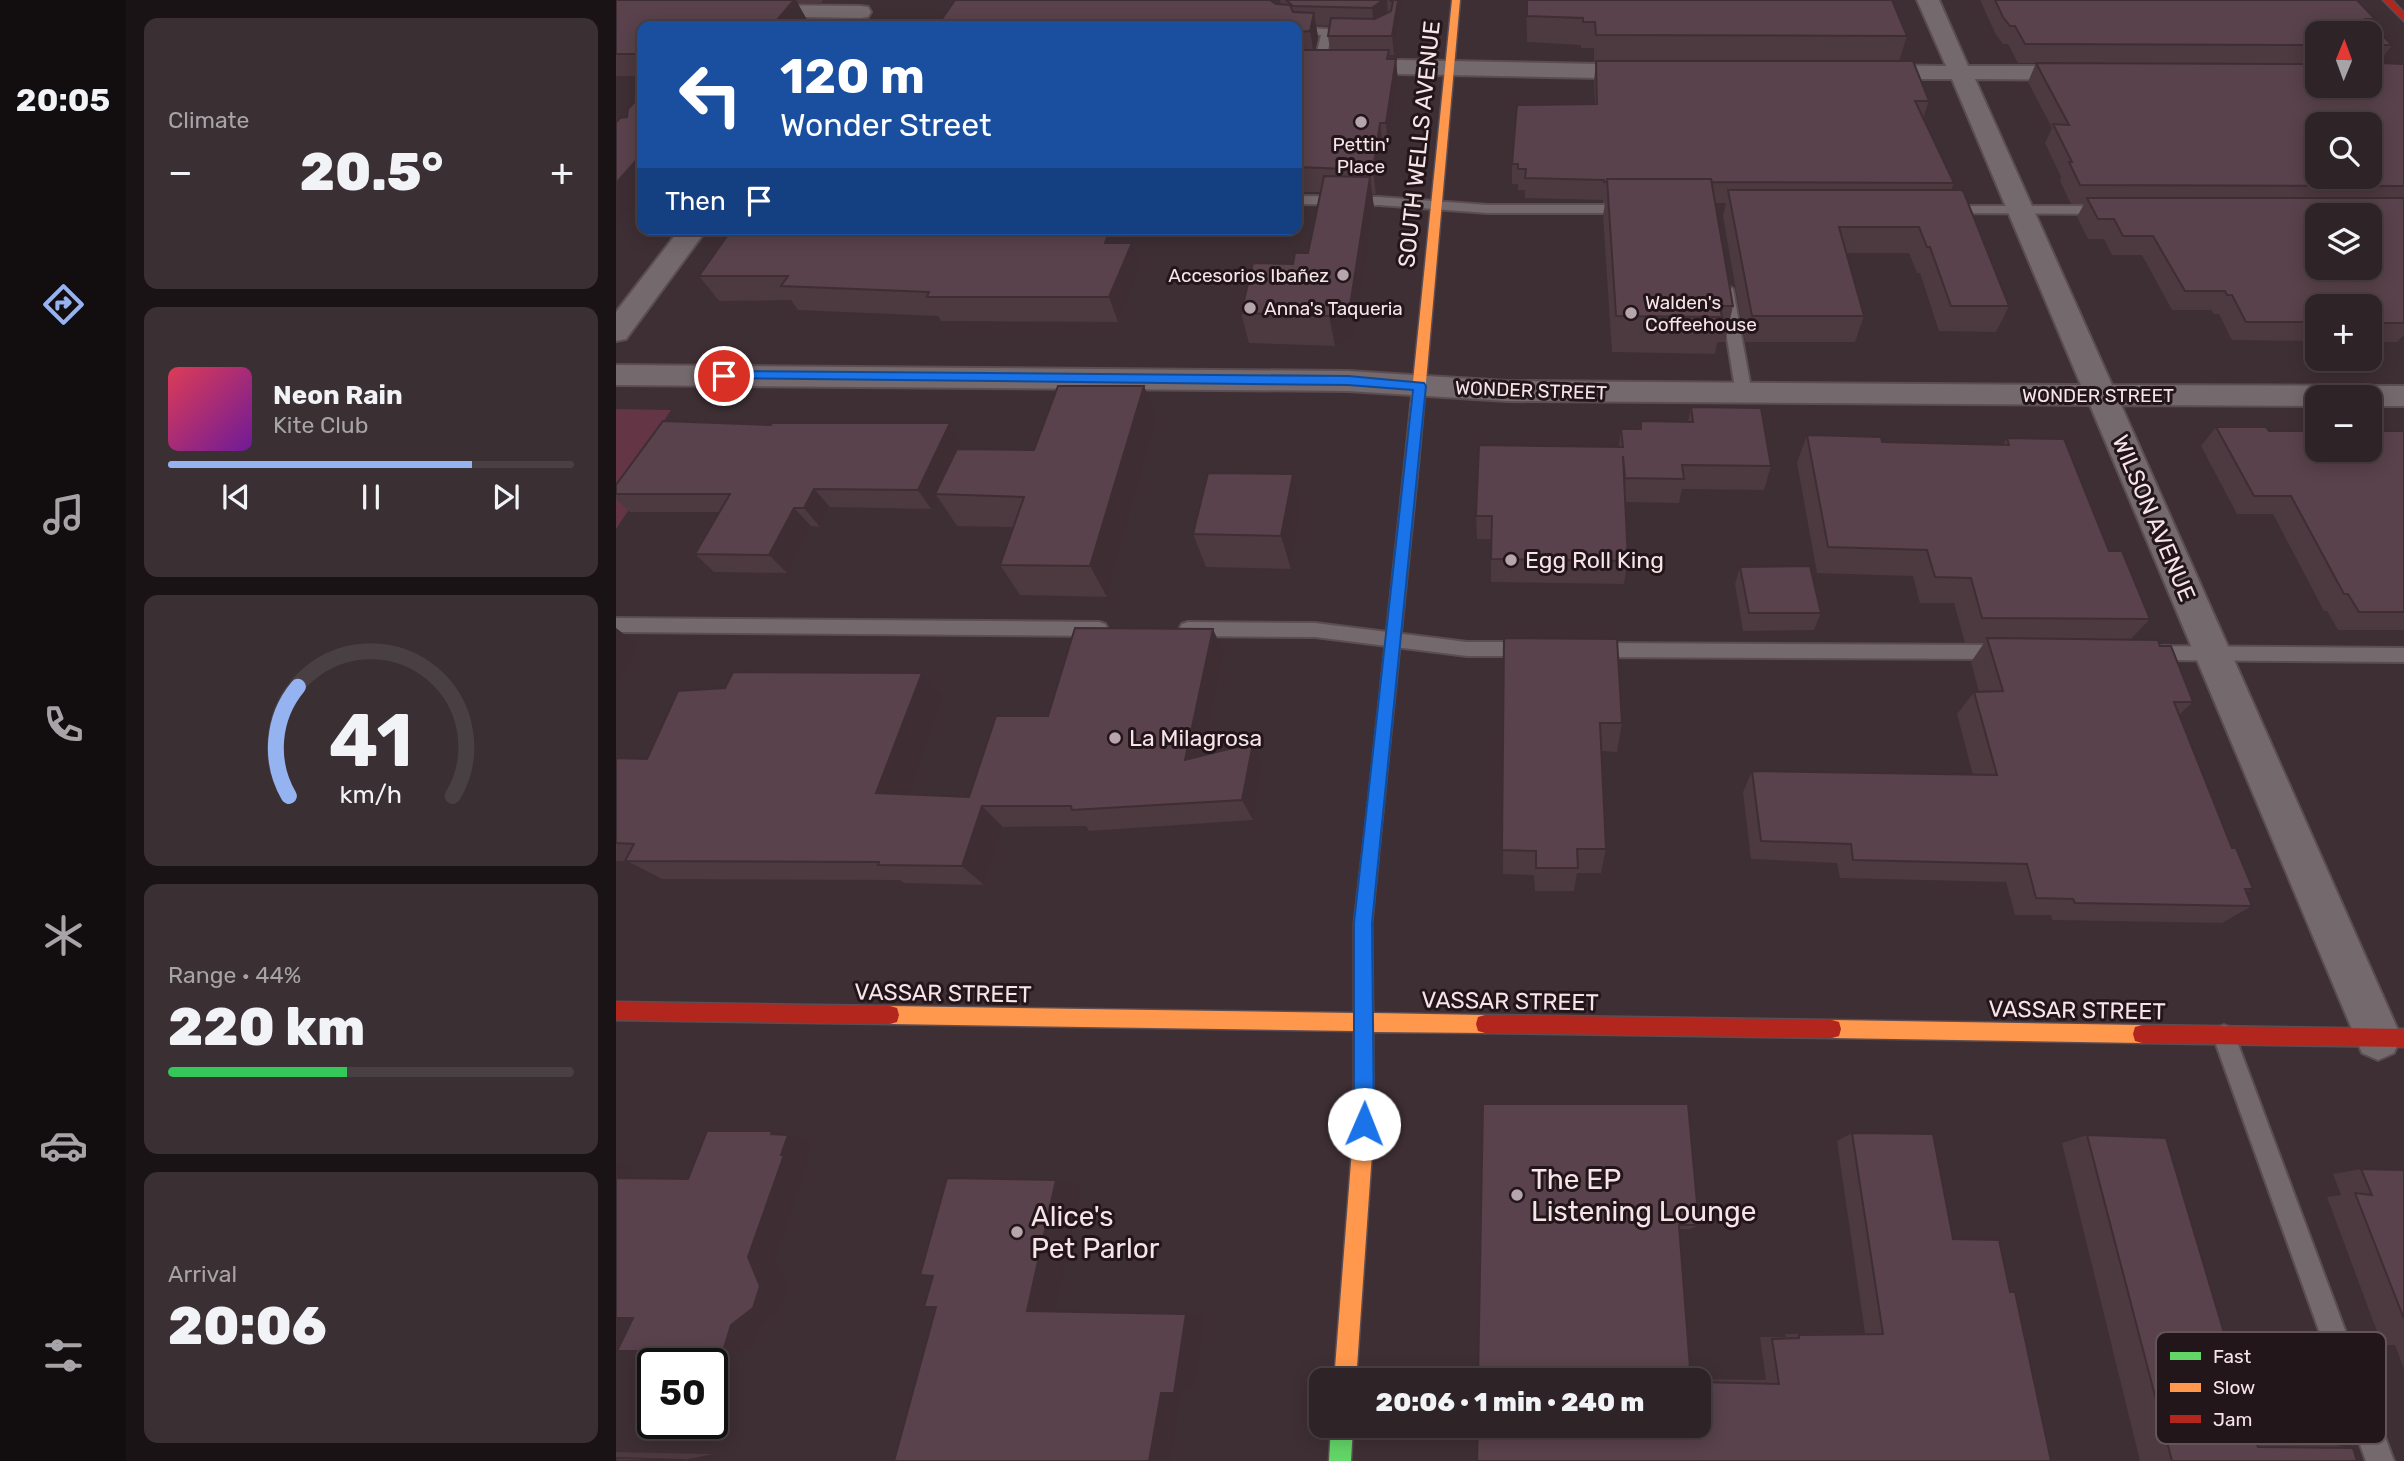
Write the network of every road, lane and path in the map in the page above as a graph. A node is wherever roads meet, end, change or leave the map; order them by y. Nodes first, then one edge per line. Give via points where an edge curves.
1 (1456, 0) edge
2 (1928, 0) edge
3 (2387, 0) edge
4 (724, 11) edge
5 (860, 13) edge
6 (1308, 15) edge
7 (2404, 18) edge
8 (1302, 27) edge
9 (1302, 31) edge
10 (1302, 65) edge
11 (1320, 65) junction
12 (1449, 68) junction
13 (1664, 72) edge
14 (1845, 72) edge
15 (1962, 73) junction
16 (2098, 73) edge
17 (1302, 200) edge
18 (1436, 206) junction
19 (1647, 209) edge
20 (1932, 209) edge
21 (2021, 210) junction
22 (2116, 210) edge
23 (688, 235) edge
24 (1724, 277) edge
25 (630, 296) edge
26 (616, 332) edge
27 (616, 375) edge
28 (1419, 386) junction
29 (1744, 394) junction
30 (2101, 395) junction
31 (2404, 396) edge
32 (616, 625) edge
33 (1115, 629) edge
34 (1168, 629) edge
35 (1393, 641) junction
36 (1550, 649) edge
37 (1577, 649) edge
38 (2016, 652) edge
39 (2126, 653) edge
40 (2213, 654) junction
41 (2404, 655) edge
42 (616, 1011) edge
43 (1363, 1021) junction
44 (2224, 1035) junction
45 (2391, 1037) edge
46 (2333, 1332) edge
47 (1346, 1368) edge
48 (1341, 1438) edge
49 (2374, 1444) edge
50 (1340, 1461) edge
51 (2380, 1461) edge

1 - 12 main road, SOUTH WELLS AVENUE
2 - 15 street, WILSON AVENUE
3 - 7 main road
4 - 5 street
6 - 8 lane
9 - 11 lane via 1332,32
10 - 11 street
11 - 12 street
12 - 13 street
12 - 18 main road, SOUTH WELLS AVENUE
14 - 15 street
15 - 16 street
15 - 21 street, WILSON AVENUE
17 - 18 lane
18 - 19 lane
18 - 28 main road, SOUTH WELLS AVENUE
20 - 21 lane
21 - 22 lane
21 - 30 street, WILSON AVENUE
23 - 25 street
24 - 29 lane
25 - 26 street
27 - 28 street, WONDER STREET via 1348,381
28 - 29 street, WONDER STREET
28 - 35 main road, SOUTH WELLS AVENUE
29 - 30 street, WONDER STREET
30 - 31 street, WONDER STREET
30 - 40 street, WILSON AVENUE
32 - 33 lane
34 - 35 lane via 1315,630
35 - 36 lane via 1467,649
35 - 43 main road, SOUTH WELLS AVENUE via 1363,923
37 - 38 lane
39 - 40 lane
40 - 41 lane
40 - 45 street, WILSON AVENUE
42 - 43 main road, VASSAR STREET
43 - 44 main road, VASSAR STREET
43 - 47 main road, SOUTH WELLS AVENUE via 1364,1124
44 - 45 main road, VASSAR STREET
44 - 46 lane
48 - 50 main road
49 - 51 lane

